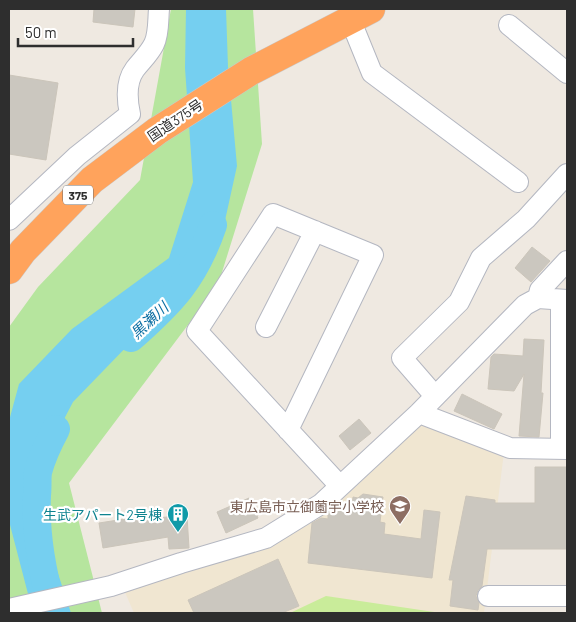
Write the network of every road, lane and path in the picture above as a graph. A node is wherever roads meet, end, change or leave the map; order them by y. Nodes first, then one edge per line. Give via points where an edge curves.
1 (159, 9) edge
2 (361, 14) edge
3 (509, 25) dead end
4 (567, 73) edge
5 (76, 156) junction
6 (567, 174) edge
7 (92, 180) junction
8 (518, 182) dead end
9 (9, 220) edge
10 (315, 231) junction
11 (567, 262) edge
12 (9, 270) edge
13 (538, 298) junction
14 (564, 300) edge
15 (266, 327) dead end
16 (435, 396) junction
17 (419, 413) junction
18 (288, 430) junction
19 (564, 449) edge
20 (340, 486) junction
21 (488, 596) dead end
22 (567, 596) edge
23 (9, 609) edge

1 - 5 street via 155,42 134,70 128,89 130,114
2 - 7 highway, 国道375号 / 375 via 251,71 157,131
2 - 8 street via 372,72
3 - 4 street
5 - 7 street
5 - 9 street
6 - 16 street via 526,219 481,258 459,302 402,358
7 - 12 highway, 国道375号 / 375
10 - 15 street
10 - 18 street via 372,256
10 - 18 street via 273,214 197,331
11 - 13 street via 540,290
13 - 14 street
13 - 16 street via 525,305
14 - 19 street
16 - 17 street
17 - 19 street via 510,448
17 - 20 street
18 - 20 street
20 - 23 street via 321,504 266,538 111,586
21 - 22 street

